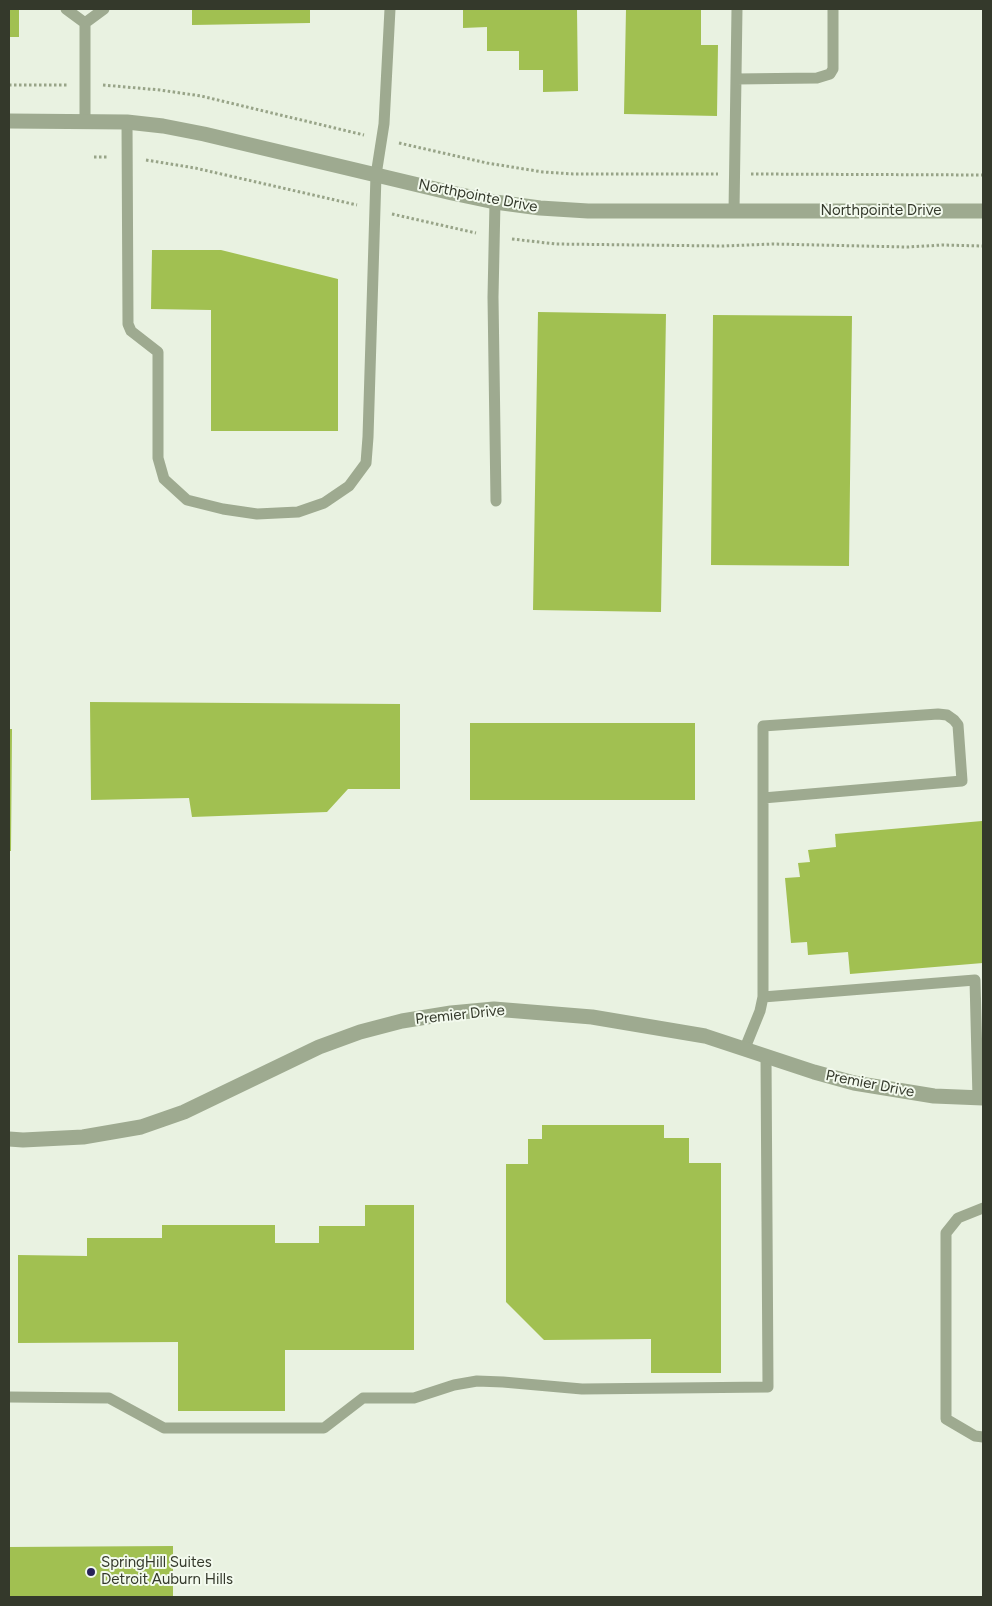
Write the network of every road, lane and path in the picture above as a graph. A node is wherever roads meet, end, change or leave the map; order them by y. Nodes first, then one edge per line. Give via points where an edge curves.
1 (66, 9) edge
2 (104, 9) edge
3 (390, 9) edge
4 (737, 9) edge
5 (833, 9) edge
6 (85, 23) junction
7 (736, 78) junction
8 (9, 84) edge
9 (85, 85) junction
10 (9, 121) edge
11 (85, 121) junction
12 (127, 122) junction
13 (382, 139) junction
14 (735, 174) junction
15 (376, 175) junction
16 (983, 175) edge
17 (495, 202) junction
18 (734, 211) junction
19 (983, 211) edge
20 (496, 501) dead end
21 (763, 798) junction
22 (763, 997) junction
23 (745, 1048) junction
24 (766, 1056) junction
25 (981, 1098) edge
26 (9, 1139) edge
27 (983, 1208) edge
28 (9, 1397) edge
29 (983, 1437) edge

1 - 6 lane
2 - 6 lane
3 - 13 lane
4 - 7 lane
5 - 7 lane via 833,69 830,74 817,78
6 - 9 lane
7 - 14 lane
8 - 9 path
9 - 11 lane
9 - 13 path via 201,96
10 - 11 street, Northpointe Drive
11 - 12 street, Northpointe Drive
12 - 15 street, Northpointe Drive via 204,134
12 - 15 lane via 128,324 131,331 158,352 158,458 164,480 188,500 223,509 257,514 298,512 324,503 349,486 366,462
13 - 14 path via 543,172
13 - 15 lane
14 - 16 path
14 - 18 lane
15 - 17 street, Northpointe Drive
17 - 18 street, Northpointe Drive via 588,211
17 - 20 lane
18 - 19 street, Northpointe Drive
21 - 21 lane via 763,726 938,714 947,715 958,725 962,781
21 - 22 lane
22 - 23 lane
22 - 25 lane via 975,980
23 - 24 street, Premier Drive
23 - 26 street, Premier Drive via 705,1036 592,1017 494,1009 452,1013 360,1032 327,1044 184,1112 141,1126 83,1137
24 - 25 street, Premier Drive via 854,1083 934,1096
24 - 28 lane via 768,1386 582,1389 477,1381 414,1398 363,1398 324,1428 164,1428 109,1398
27 - 29 lane via 958,1218 946,1233 946,1419

